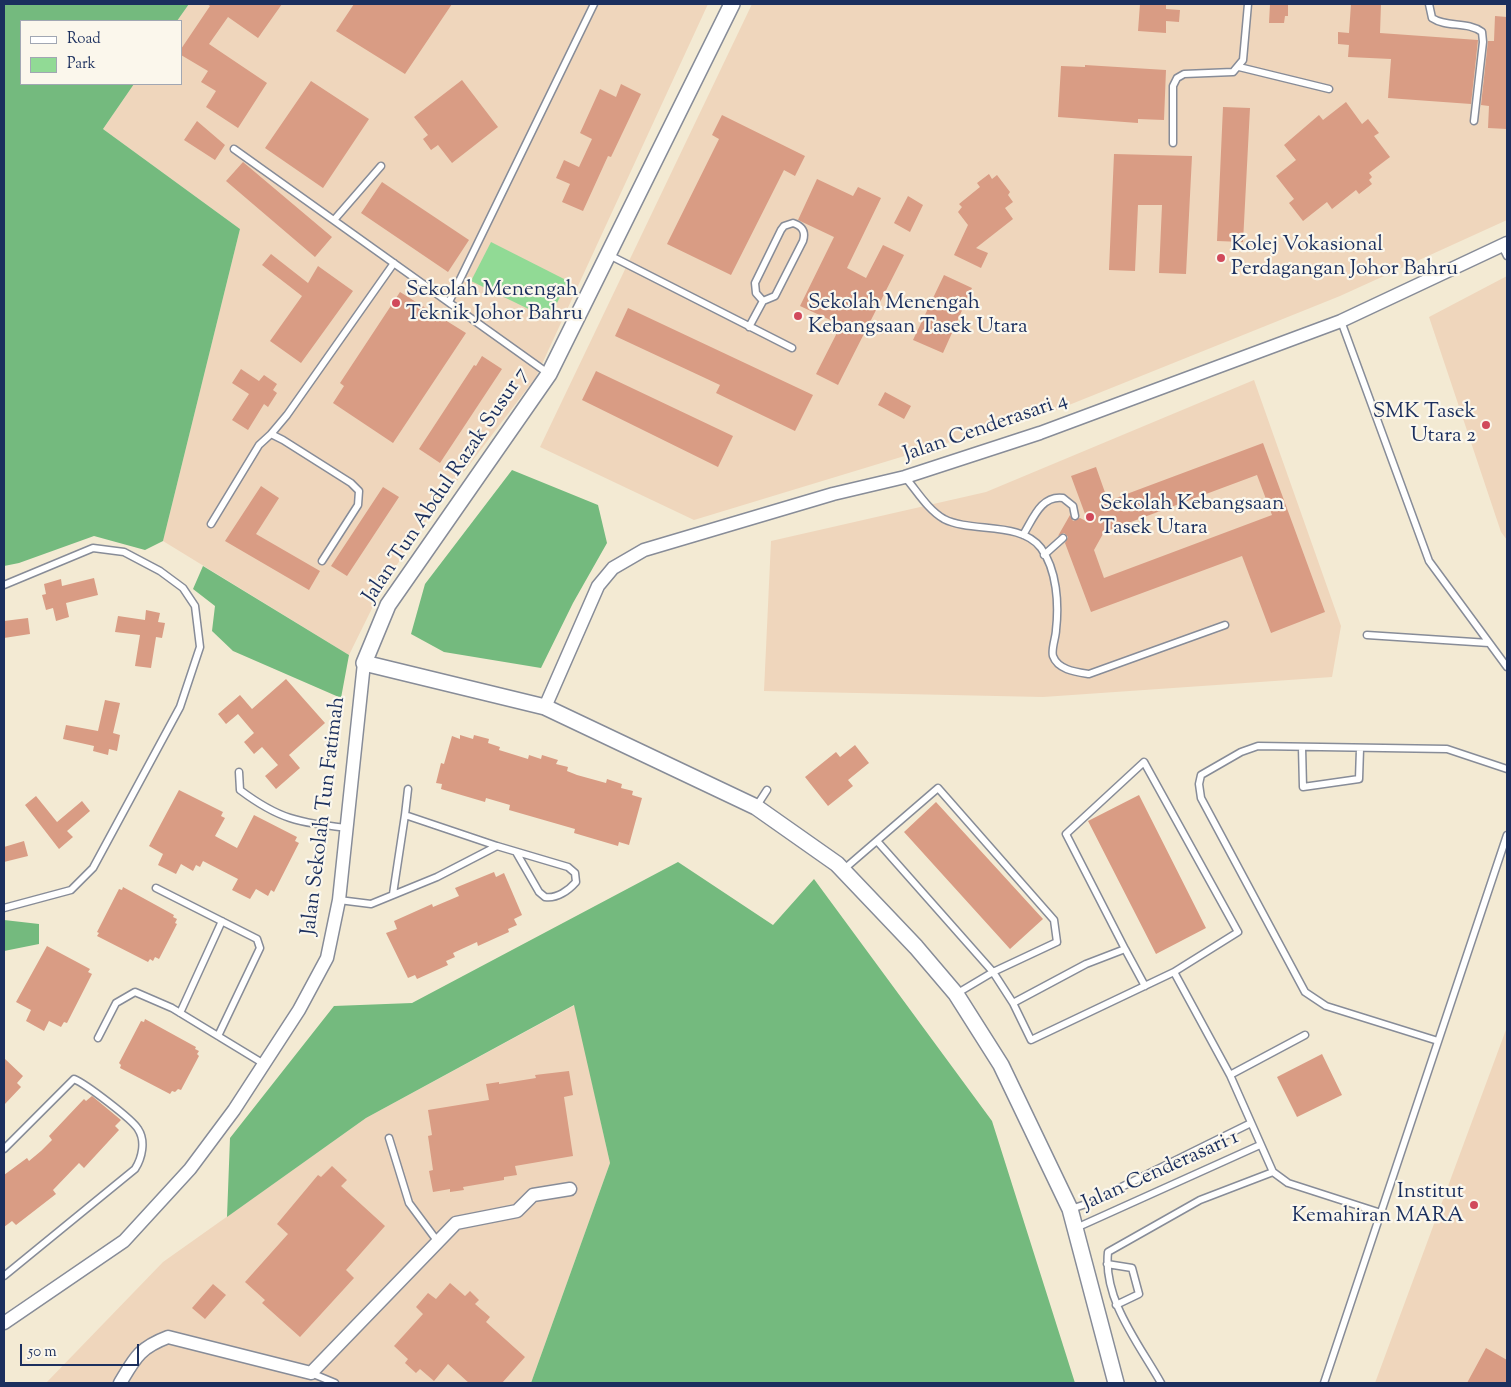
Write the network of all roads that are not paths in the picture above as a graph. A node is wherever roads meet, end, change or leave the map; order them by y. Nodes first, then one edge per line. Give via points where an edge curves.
1 (594, 4) edge
2 (732, 4) edge
3 (1248, 4) edge
4 (1429, 4) edge
5 (1239, 67) junction
6 (1329, 89) dead end
7 (1474, 121) dead end
8 (1173, 143) dead end
9 (234, 149) dead end
10 (380, 166) dead end
11 (334, 220) junction
12 (1506, 249) edge
13 (608, 254) junction
14 (394, 262) junction
15 (763, 301) junction
16 (450, 302) junction
17 (1341, 322) junction
18 (749, 327) junction
19 (792, 348) dead end
20 (548, 374) junction
21 (271, 434) junction
22 (905, 477) junction
23 (1075, 516) dead end
24 (210, 524) dead end
25 (1023, 535) junction
26 (1063, 538) dead end
27 (1044, 555) junction
28 (322, 562) dead end
29 (4, 585) edge
30 (1225, 625) dead end
31 (1367, 635) dead end
32 (1489, 643) junction
33 (364, 663) junction
34 (1507, 667) edge
35 (545, 707) junction
36 (1302, 747) junction
37 (1360, 749) junction
38 (1507, 769) edge
39 (239, 772) dead end
40 (408, 789) dead end
41 (767, 790) dead end
42 (756, 806) junction
43 (405, 815) junction
44 (347, 828) junction
45 (1507, 835) edge
46 (877, 841) junction
47 (497, 846) junction
48 (516, 852) junction
49 (840, 867) junction
50 (156, 888) dead end
51 (393, 894) junction
52 (339, 900) junction
53 (4, 908) edge
54 (222, 921) junction
55 (1125, 949) junction
56 (993, 972) junction
57 (1174, 972) junction
58 (1145, 986) junction
59 (956, 994) junction
60 (1013, 1003) junction
61 (180, 1013) junction
62 (1304, 1035) dead end
63 (218, 1036) junction
64 (98, 1038) dead end
65 (1438, 1041) junction
66 (264, 1064) junction
67 (1230, 1075) junction
68 (1251, 1124) junction
69 (389, 1138) dead end
70 (1260, 1145) junction
71 (4, 1149) edge
72 (1273, 1172) junction
73 (570, 1189) dead end
74 (1070, 1209) junction
75 (1381, 1213) junction
76 (1076, 1228) junction
77 (438, 1242) junction
78 (1107, 1264) junction
79 (4, 1276) edge
80 (1116, 1305) junction
81 (4, 1323) edge
82 (311, 1374) junction
83 (120, 1383) edge
84 (335, 1383) edge
85 (1116, 1383) edge
86 (1161, 1383) edge
87 (1324, 1383) edge

1 - 16 lane
2 - 13 street, Jalan Tun Abdul Razak Susur 7
3 - 5 lane via 1243,60
4 - 7 lane via 1432,18 1439,23 1474,27 1482,32
5 - 6 lane
5 - 8 lane via 1233,72 1184,74 1177,78 1173,86
9 - 11 lane
10 - 11 lane
11 - 14 lane
12 - 17 street, Jalan Cenderasari 4
13 - 18 lane
13 - 20 street, Jalan Tun Abdul Razak Susur 7
14 - 16 lane
14 - 21 lane
15 - 15 lane via 756,293 755,283 784,226 797,224 804,232 803,241 777,294
15 - 18 lane
16 - 20 lane
17 - 22 street, Jalan Cenderasari 4 via 1040,433
17 - 32 lane via 1429,561
18 - 19 lane
20 - 33 street, Jalan Tun Abdul Razak Susur 7 via 388,605
21 - 24 lane via 259,445
21 - 28 lane via 359,491 358,505
22 - 25 lane via 926,503 944,518
22 - 35 street, Jalan Cenderasari 4 via 833,494 644,550 613,568 598,586
23 - 25 lane via 1073,506 1063,498 1049,499
25 - 27 lane via 1041,548
26 - 27 lane
27 - 30 lane via 1058,601 1052,655 1058,664 1072,671 1089,674
29 - 53 lane via 93,548 124,552 160,571 183,588 195,606 200,647 180,706 93,868 72,890
31 - 32 lane
32 - 34 lane
33 - 35 street
33 - 44 street, Jalan Sekolah Tun Fatimah
35 - 42 street
36 - 37 lane
36 - 37 lane via 1303,787 1359,779
36 - 65 lane via 1258,746 1241,752 1201,775 1201,798 1305,992 1326,1006
37 - 38 lane via 1447,749
39 - 44 lane via 240,790 276,814
40 - 43 lane
41 - 42 lane
42 - 49 street
43 - 47 lane
43 - 51 lane
44 - 52 street, Jalan Sekolah Tun Fatimah
45 - 65 lane
46 - 49 lane
46 - 56 lane
46 - 56 lane via 938,788 1054,920 1057,942
47 - 48 lane
47 - 51 lane via 437,877
48 - 48 lane via 568,867 575,873 576,882 554,897 545,897
49 - 59 street
50 - 54 lane
51 - 52 lane via 371,904
52 - 66 street, Jalan Sekolah Tun Fatimah via 326,958 299,1010
54 - 61 lane
54 - 63 lane via 257,939 260,948
55 - 57 lane via 1066,834 1144,762 1238,932
55 - 58 lane
55 - 60 lane via 1086,964
56 - 59 lane
56 - 60 lane
57 - 58 lane
57 - 67 lane
58 - 60 lane via 1032,1040
59 - 74 street via 1001,1064
61 - 63 lane
61 - 64 lane via 135,992 116,1003
62 - 67 lane
63 - 66 lane
65 - 75 lane
66 - 81 street, Jalan Sekolah Tun Fatimah via 190,1169 124,1241
67 - 68 lane
68 - 70 lane
68 - 74 lane, Jalan Cenderasari 1 via 1089,1203
69 - 77 lane via 409,1204
70 - 72 lane
70 - 76 lane, Jalan Cenderasari 1
71 - 79 lane via 74,1079 87,1084 138,1129 142,1145 141,1160 135,1169
72 - 75 lane via 1288,1183
72 - 78 lane via 1200,1200 1117,1245 1108,1252
73 - 77 street via 533,1195 517,1211 456,1223
74 - 76 street
75 - 87 lane
76 - 85 street
77 - 82 street
78 - 80 lane
78 - 80 lane via 1132,1268 1139,1294
80 - 86 lane
82 - 83 street via 168,1337 149,1344 137,1354
82 - 84 lane

